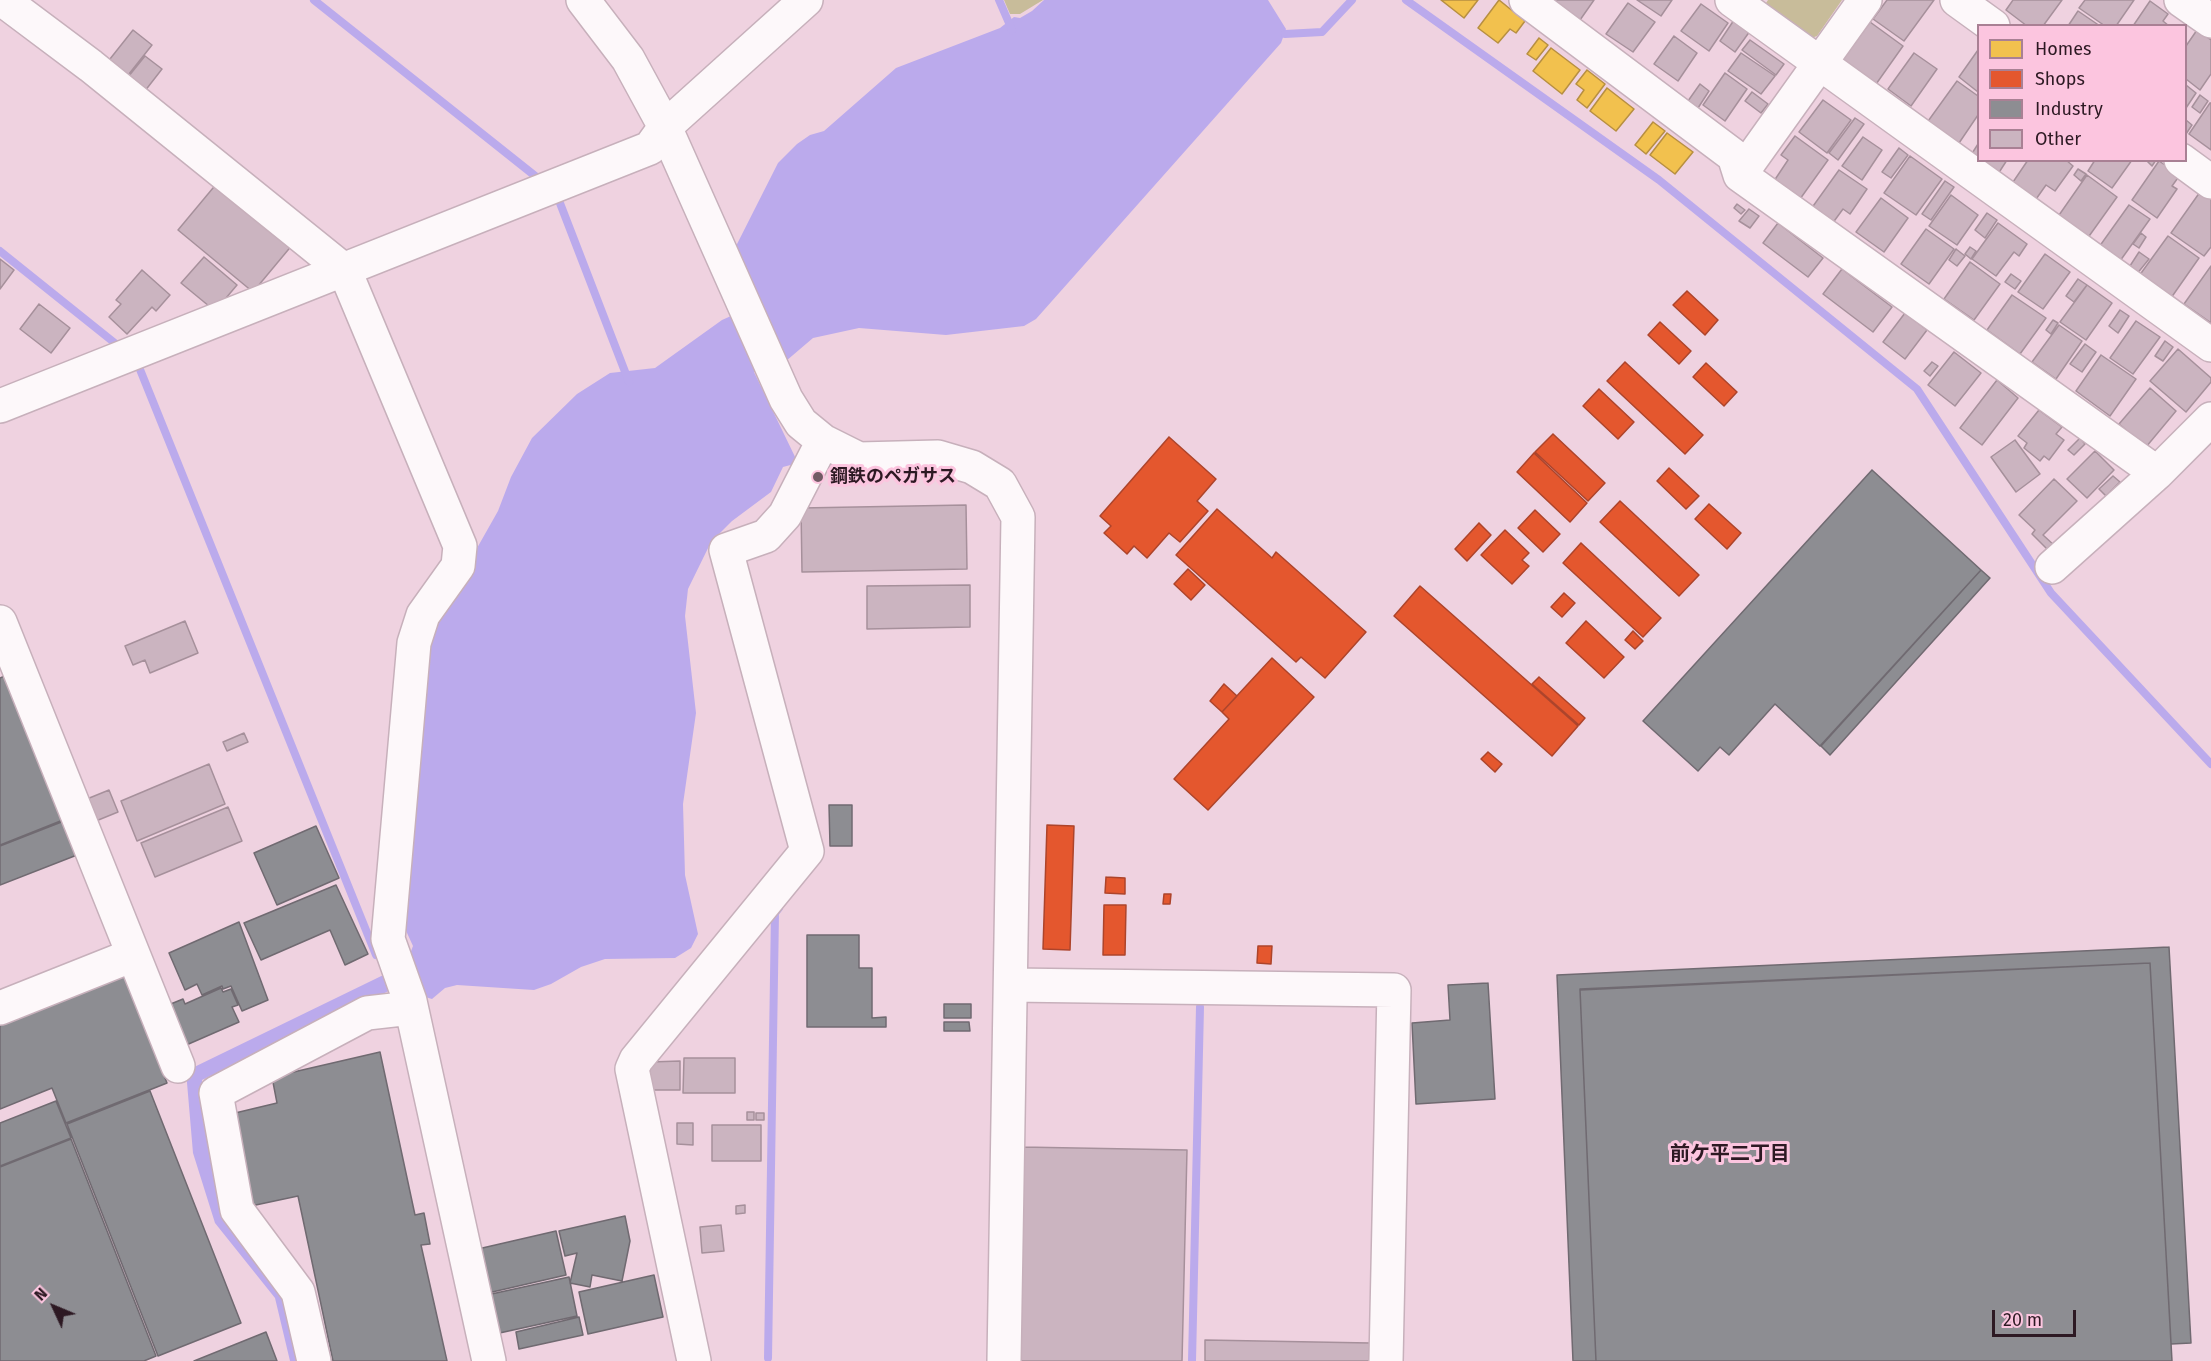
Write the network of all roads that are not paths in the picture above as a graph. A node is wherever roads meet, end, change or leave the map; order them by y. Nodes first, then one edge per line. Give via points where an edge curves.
1 (3, 0) edge
2 (583, 0) edge
3 (806, 0) edge
4 (1526, 0) edge
5 (1732, 0) edge
6 (1865, 0) edge
7 (1957, 0) edge
8 (2181, 0) edge
9 (2211, 21) edge
10 (1990, 24) edge
11 (1820, 63) junction
12 (666, 127) junction
13 (2184, 162) edge
14 (1740, 175) junction
15 (2211, 182) edge
16 (345, 271) junction
17 (2211, 345) edge
18 (0, 406) edge
19 (2211, 419) edge
20 (823, 441) junction
21 (2157, 473) junction
22 (2052, 567) dead end
23 (0, 622) edge
24 (133, 955) junction
25 (1011, 985) junction
26 (411, 1004) junction
27 (0, 1008) edge
28 (178, 1066) dead end
29 (314, 1361) edge
30 (489, 1361) edge
31 (694, 1361) edge
32 (1004, 1361) edge
33 (1386, 1361) edge

1 - 16 street
2 - 12 street via 628,59
3 - 12 street
4 - 14 street via 1734,156
5 - 11 street
6 - 11 street
7 - 10 street
8 - 9 street
11 - 14 street
11 - 17 street
12 - 16 street via 650,148
12 - 20 street via 786,399 801,423
13 - 15 street
14 - 21 street
16 - 18 street
16 - 26 street via 460,546 458,566 423,615 414,643 388,939
19 - 21 street
20 - 25 street via 859,459 938,457 972,467 1000,484 1018,517
20 - 31 street via 785,516 766,536 726,550 807,851 632,1069
21 - 22 street
23 - 24 street
24 - 27 street
24 - 28 street
25 - 32 street
25 - 33 street via 1394,990
26 - 29 street via 367,1013 216,1093 237,1210 298,1292
26 - 30 street

